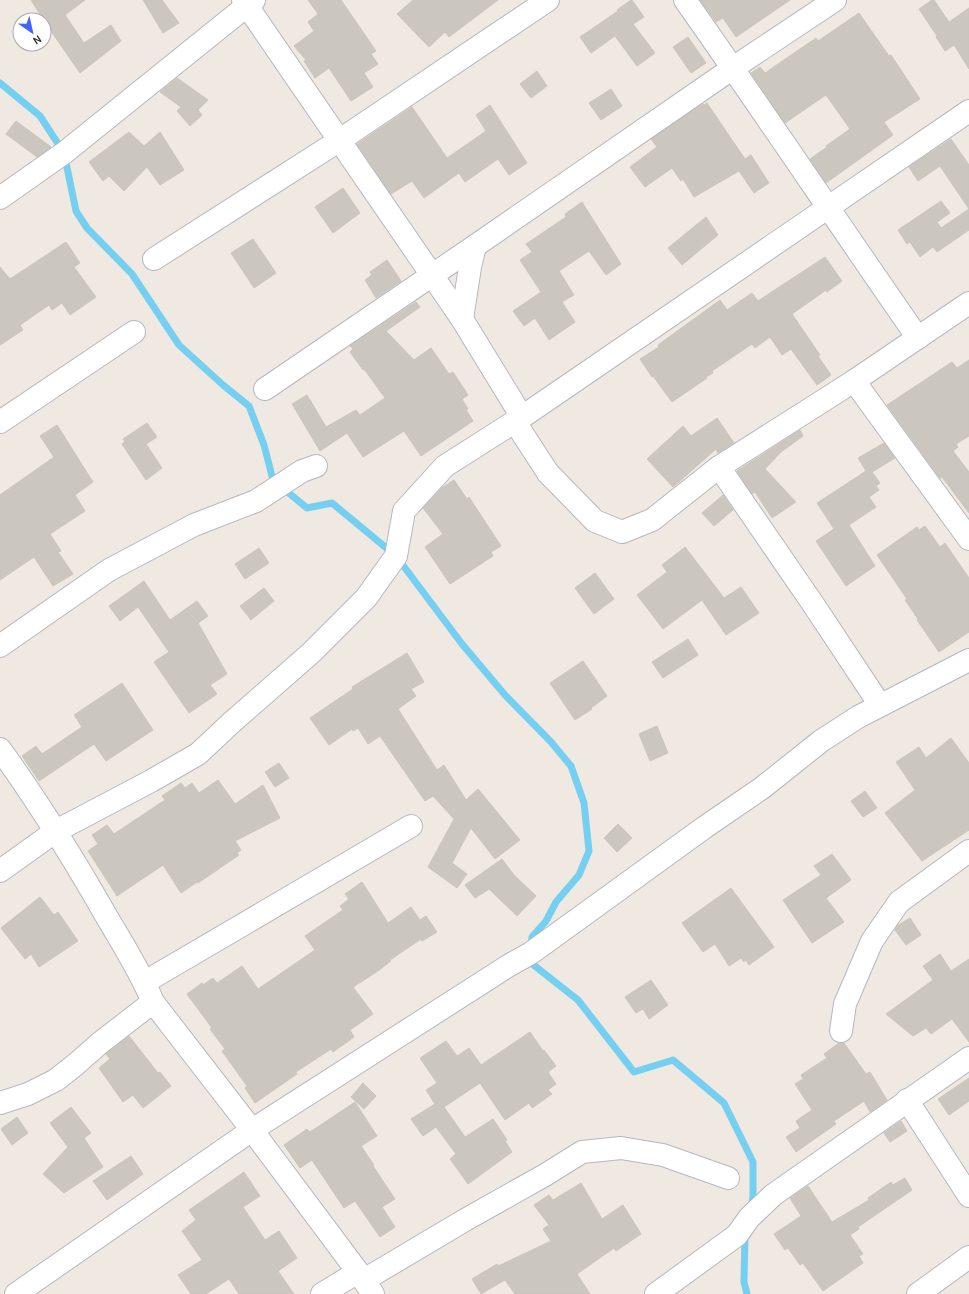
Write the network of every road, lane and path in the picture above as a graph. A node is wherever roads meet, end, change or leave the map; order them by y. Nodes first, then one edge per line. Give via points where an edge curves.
1 (548, 0) edge
2 (685, 0) edge
3 (835, 0) edge
4 (248, 2) edge
5 (733, 68) junction
6 (969, 111) edge
7 (340, 140) junction
8 (0, 198) edge
9 (827, 208) junction
10 (475, 246) junction
11 (154, 259) dead end
12 (433, 275) junction
13 (969, 303) edge
14 (462, 319) junction
15 (134, 332) dead end
16 (918, 338) junction
17 (854, 381) junction
18 (265, 389) dead end
19 (518, 420) junction
20 (0, 422) edge
21 (316, 466) dead end
22 (719, 467) junction
23 (969, 539) edge
24 (0, 646) edge
25 (969, 660) edge
26 (880, 705) junction
27 (0, 749) edge
28 (411, 826) dead end
29 (56, 831) junction
30 (969, 851) edge
31 (0, 872) edge
32 (145, 982) junction
33 (153, 1002) junction
34 (841, 1031) dead end
35 (969, 1058) edge
36 (907, 1100) junction
37 (0, 1103) edge
38 (252, 1130) junction
39 (728, 1178) dead end
40 (969, 1196) edge
41 (969, 1257) edge
42 (365, 1282) edge
43 (16, 1294) edge
44 (322, 1294) edge
45 (656, 1294) edge
46 (918, 1294) edge

1 - 7 street
2 - 5 street
3 - 5 street
4 - 7 street
4 - 8 street via 64,153
5 - 9 street
5 - 10 street
6 - 9 street
7 - 11 street
7 - 12 street
9 - 16 street
9 - 19 street
10 - 12 street
10 - 14 street
12 - 14 street
12 - 18 street
13 - 16 street
14 - 19 street
15 - 20 street
16 - 17 street
17 - 22 street
17 - 23 street
19 - 22 street via 548,473 595,521 622,532 652,520
19 - 29 street via 445,466 404,511 396,556 366,598 311,653 198,754
21 - 24 street via 302,471 256,501 194,525 109,570
22 - 26 street
25 - 26 street
26 - 38 street via 821,741 762,788 705,826 531,953
27 - 29 street
28 - 32 street
29 - 31 street
29 - 32 street
30 - 34 street via 899,902 872,941 845,1004
32 - 33 street
33 - 37 street via 56,1080 28,1094
33 - 38 street
35 - 36 street
36 - 40 street
36 - 45 street via 773,1195 749,1218 737,1235
38 - 42 street
38 - 43 street
39 - 42 street via 663,1155 621,1148 582,1152
41 - 46 street
42 - 44 street

